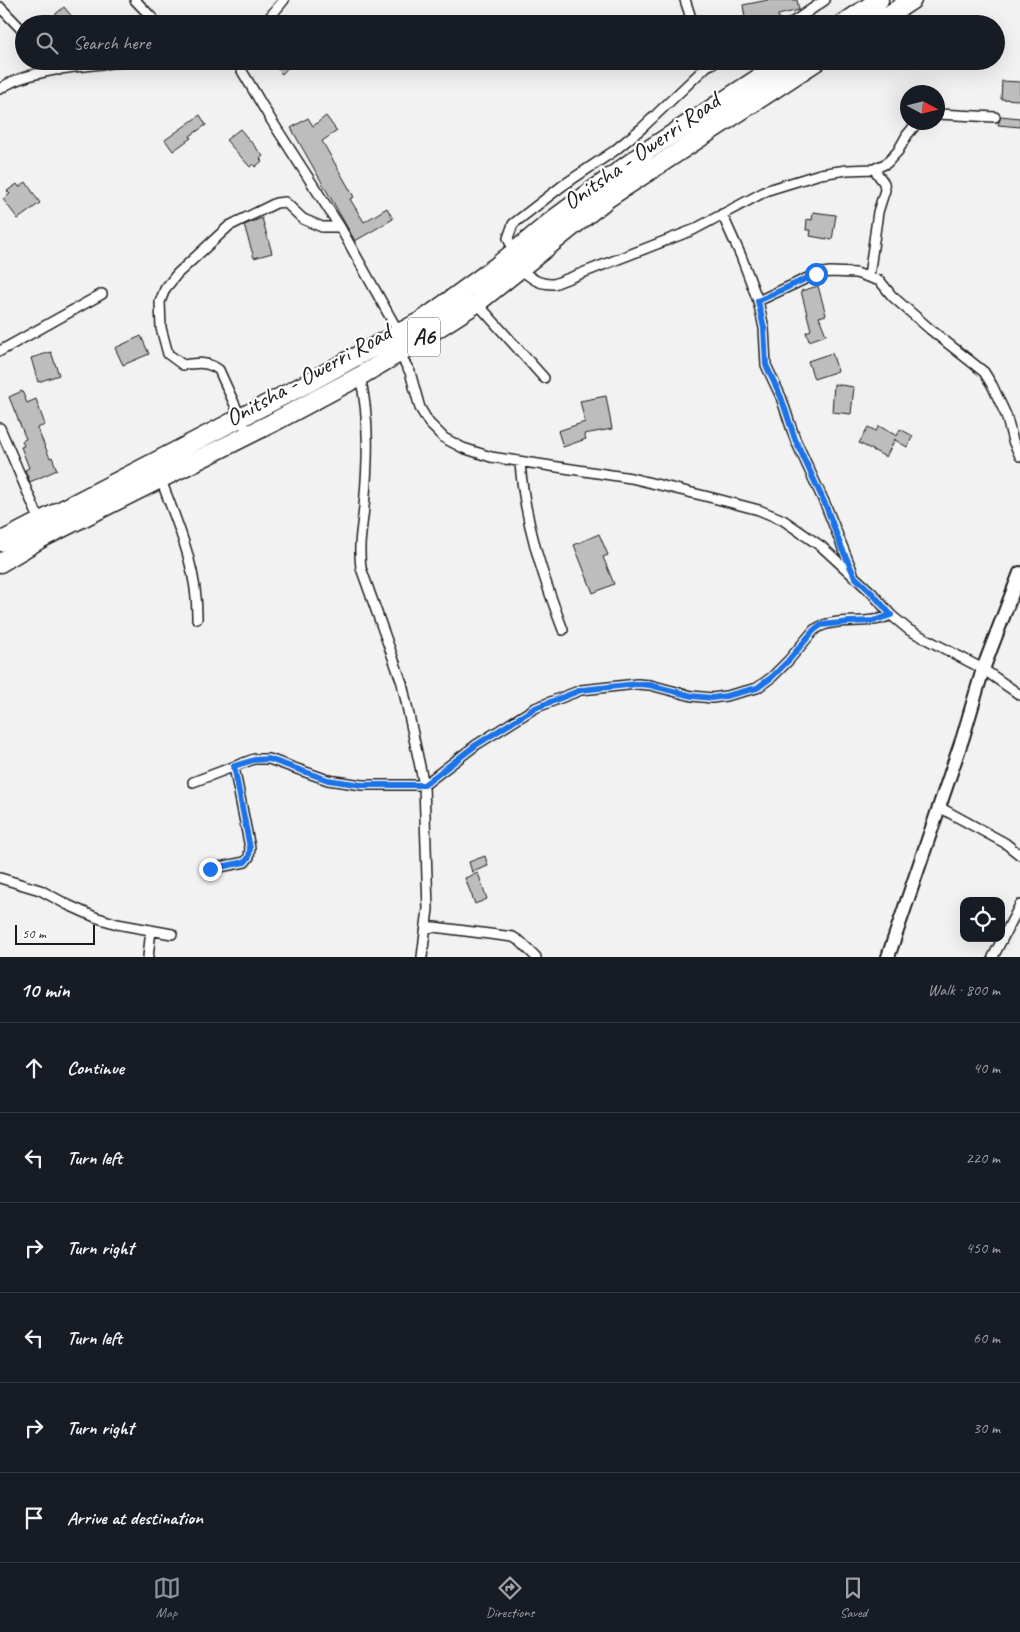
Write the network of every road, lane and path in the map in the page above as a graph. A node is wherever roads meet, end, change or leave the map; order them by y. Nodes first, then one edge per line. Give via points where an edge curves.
1 (135, 0) edge
2 (284, 0) edge
3 (685, 0) edge
4 (825, 0) edge
5 (879, 0) edge
6 (912, 0) edge
7 (0, 7) edge
8 (149, 15) edge
9 (272, 15) edge
10 (690, 15) edge
11 (803, 15) edge
12 (856, 15) edge
13 (889, 15) edge
14 (15, 23) edge
15 (59, 70) edge
16 (242, 70) edge
17 (699, 70) edge
18 (771, 70) edge
19 (803, 70) edge
20 (0, 88) edge
21 (945, 114) edge
22 (995, 117) dead end
23 (911, 130) edge
24 (874, 169) junction
25 (722, 214) junction
26 (340, 227) junction
27 (514, 252) junction
28 (520, 269) junction
29 (869, 276) junction
30 (102, 294) dead end
31 (758, 301) junction
32 (477, 303) junction
33 (399, 333) junction
34 (0, 352) edge
35 (399, 352) junction
36 (360, 376) junction
37 (544, 378) dead end
38 (242, 418) junction
39 (0, 428) edge
40 (249, 436) junction
41 (1020, 456) edge
42 (520, 462) junction
43 (161, 480) junction
44 (40, 521) junction
45 (0, 542) edge
46 (0, 563) edge
47 (1020, 573) edge
48 (855, 577) junction
49 (891, 615) junction
50 (197, 619) dead end
51 (563, 630) dead end
52 (983, 669) junction
53 (1020, 695) edge
54 (234, 766) junction
55 (193, 782) dead end
56 (424, 785) junction
57 (939, 807) junction
58 (1020, 855) edge
59 (210, 869) dead end
60 (0, 878) edge
61 (1020, 905) edge
62 (426, 926) junction
63 (152, 930) junction
64 (172, 934) dead end
65 (148, 957) edge
66 (422, 957) edge
67 (536, 957) edge
68 (888, 957) edge
69 (993, 957) edge

1 - 8 street
2 - 9 street
3 - 10 street
4 - 11 street
5 - 12 highway
6 - 13 highway
7 - 14 street
15 - 20 street via 7,83
16 - 26 street
17 - 27 street via 642,128 513,224 508,238
18 - 27 highway, Onitsha - Owerri Road / A6 via 648,150
19 - 28 highway, Onitsha - Owerri Road / A6 via 608,198
21 - 22 street
23 - 24 street via 887,163
24 - 25 street via 820,174 768,190
24 - 29 street via 885,190 878,212
25 - 28 street via 686,233 554,284 535,282
25 - 31 street
26 - 33 street
26 - 38 street via 322,227 303,219 284,202 276,204 229,226 165,289 160,302 161,328 168,354 183,365 212,364 219,370
27 - 33 highway, Onitsha - Owerri Road / A6 via 423,320
28 - 32 highway, Onitsha - Owerri Road / A6
29 - 31 street via 830,272 816,274
29 - 41 street via 880,281 892,296 984,372 1006,415
30 - 34 street
31 - 48 street via 764,328 766,365
32 - 35 highway, Onitsha - Owerri Road / A6
32 - 37 street
33 - 38 highway, Onitsha - Owerri Road / A6
35 - 36 highway, Onitsha - Owerri Road / A6
35 - 42 street via 410,372 420,408 428,423 444,438 491,457
36 - 40 highway, Onitsha - Owerri Road / A6
36 - 56 street via 367,430 359,549 361,568 402,683
38 - 40 street
38 - 44 highway, Onitsha - Owerri Road / A6
39 - 44 street
40 - 43 highway, Onitsha - Owerri Road / A6
42 - 48 street via 631,478 759,510 783,520 822,547
42 - 51 street via 529,526
43 - 46 highway, Onitsha - Owerri Road / A6 via 40,539
43 - 50 street via 193,574 198,599
44 - 45 highway, Onitsha - Owerri Road / A6
47 - 52 street
48 - 49 street
49 - 52 street via 924,639
49 - 56 street via 873,621 821,625 772,677 757,688 726,696 692,696 637,684 581,690 535,708 476,745
52 - 53 street
52 - 57 street
54 - 55 street
54 - 56 street via 269,759 328,780 362,785
54 - 59 street via 249,857 245,862
56 - 62 street
57 - 58 street via 1005,843
57 - 68 street
60 - 63 street via 40,890 95,917
61 - 69 street
62 - 66 street
62 - 67 street via 513,937
63 - 64 street
63 - 65 street

